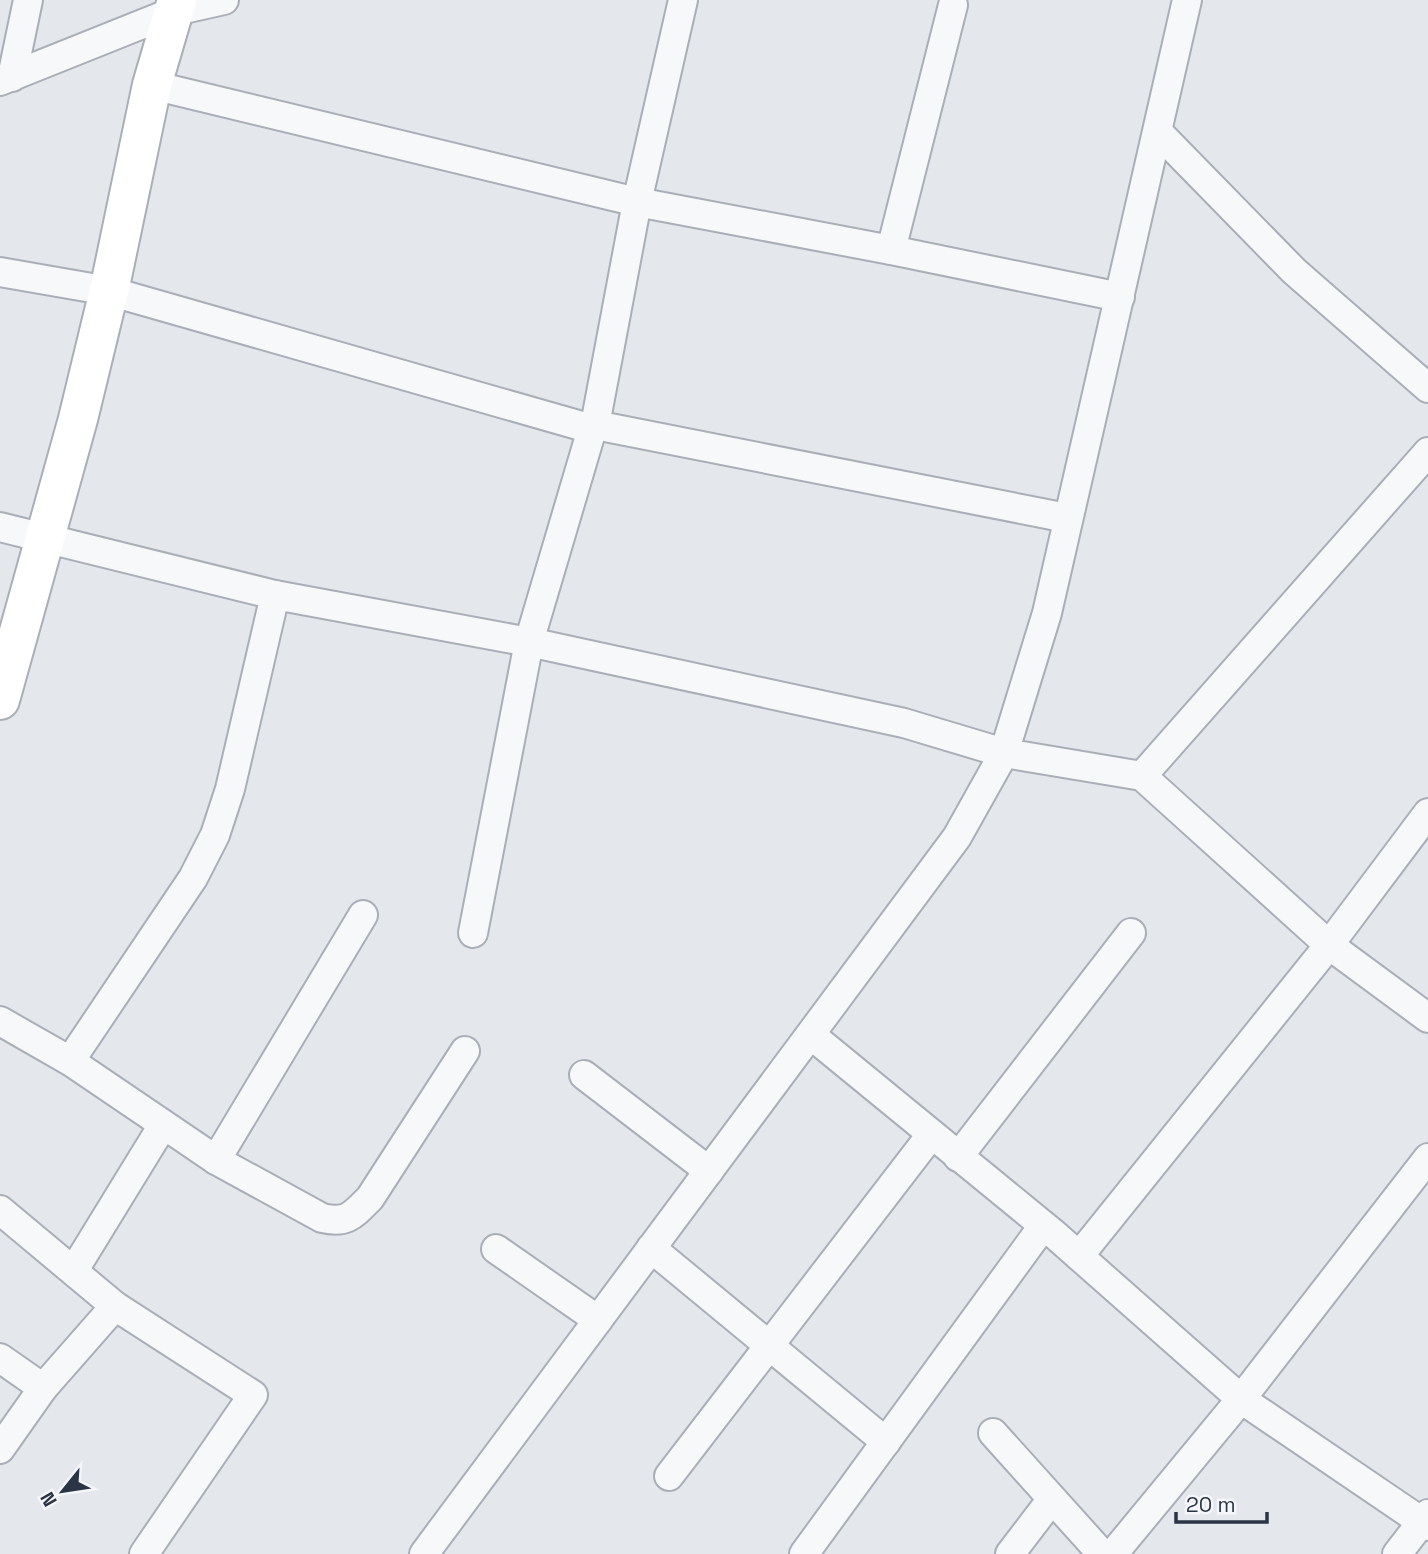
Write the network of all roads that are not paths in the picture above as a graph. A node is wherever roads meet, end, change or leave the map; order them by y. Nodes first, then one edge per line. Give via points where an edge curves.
1 (28, 0) edge
2 (224, 0) edge
3 (684, 0) edge
4 (1187, 0) edge
5 (953, 5) dead end
6 (176, 6) edge
7 (6, 79) edge
8 (152, 85) junction
9 (1158, 132) junction
10 (636, 202) junction
11 (891, 250) junction
12 (0, 272) edge
13 (109, 291) junction
14 (1121, 297) junction
15 (1428, 388) edge
16 (593, 427) junction
17 (1428, 452) edge
18 (1067, 518) junction
19 (0, 527) edge
20 (45, 539) junction
21 (275, 595) junction
22 (529, 642) junction
23 (0, 700) edge
24 (1004, 753) junction
25 (1142, 776) junction
26 (1428, 813) edge
27 (363, 915) dead end
28 (473, 933) dead end
29 (1131, 933) dead end
30 (1329, 945) junction
31 (1428, 1018) edge
32 (0, 1021) edge
33 (811, 1035) junction
34 (465, 1051) dead end
35 (70, 1060) junction
36 (584, 1075) dead end
37 (163, 1125) junction
38 (931, 1135) junction
39 (958, 1157) junction
40 (1428, 1158) edge
41 (216, 1160) junction
42 (709, 1171) junction
43 (0, 1210) edge
44 (1043, 1226) junction
45 (651, 1248) junction
46 (496, 1249) dead end
47 (1079, 1256) junction
48 (74, 1270) junction
49 (115, 1306) junction
50 (597, 1320) junction
51 (770, 1345) junction
52 (0, 1358) edge
53 (43, 1388) junction
54 (1241, 1399) junction
55 (993, 1433) dead end
56 (886, 1442) junction
57 (0, 1449) edge
58 (669, 1476) dead end
59 (1052, 1499) junction
60 (1426, 1520) edge
61 (144, 1554) edge
62 (424, 1554) edge
63 (804, 1554) edge
64 (1010, 1554) edge
65 (1102, 1554) edge
66 (1113, 1554) edge
67 (1396, 1554) edge

1 - 7 street
2 - 6 street
3 - 10 street
4 - 9 street
5 - 11 street
6 - 7 street
6 - 8 main road
8 - 10 street
8 - 13 main road
9 - 14 street
9 - 15 street via 1294,271
10 - 11 street
10 - 16 street
11 - 14 street
12 - 13 street
13 - 16 street
13 - 20 main road
14 - 18 street
16 - 18 street
16 - 22 street
17 - 25 street
18 - 24 street via 1047,613
19 - 20 street
20 - 21 street
20 - 23 main road
21 - 22 street
21 - 35 street via 215,835 193,878
22 - 24 street via 904,723
22 - 28 street
24 - 25 street
24 - 33 street via 957,837
25 - 30 street
26 - 30 street
27 - 41 street
29 - 39 street
30 - 31 street
30 - 47 street
32 - 35 street
33 - 38 street
33 - 42 street
34 - 41 street via 370,1198 338,1222 322,1218
35 - 37 street
36 - 42 street
37 - 41 street
37 - 48 street
38 - 39 street
38 - 51 street
39 - 44 street
40 - 54 street
42 - 45 street
43 - 48 street
44 - 47 street
44 - 56 street
45 - 50 street
45 - 51 street
46 - 50 street
47 - 54 street
48 - 49 street
49 - 53 street
49 - 61 street via 253,1395
50 - 62 street
51 - 56 street
51 - 58 street
52 - 53 street
53 - 57 street
54 - 60 street
54 - 66 street
55 - 59 street
56 - 63 street
59 - 64 street
59 - 65 street
60 - 67 street

